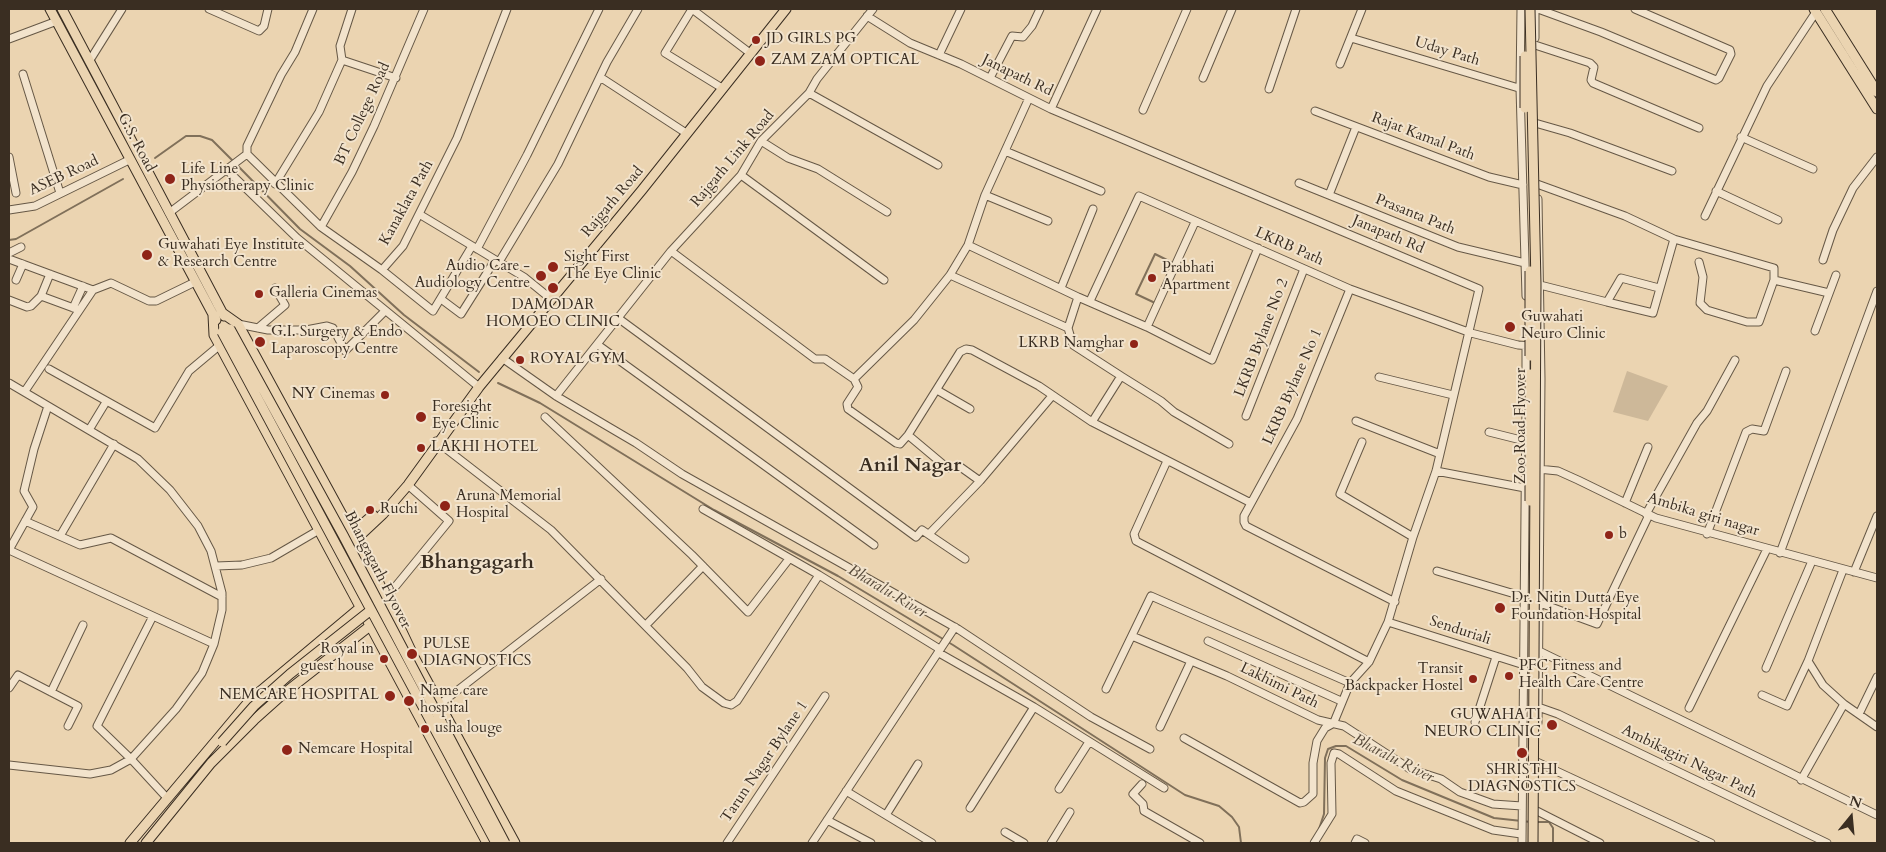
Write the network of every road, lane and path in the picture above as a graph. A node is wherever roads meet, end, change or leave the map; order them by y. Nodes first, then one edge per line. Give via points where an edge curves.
1 (50, 9) edge
2 (62, 9) edge
3 (122, 9) edge
4 (209, 9) edge
5 (268, 9) edge
6 (313, 9) edge
7 (352, 9) edge
8 (424, 9) edge
9 (507, 9) edge
10 (599, 9) edge
11 (638, 9) edge
12 (786, 9) edge
13 (873, 9) edge
14 (961, 9) edge
15 (1040, 9) edge
16 (1097, 9) edge
17 (1186, 9) edge
18 (1232, 9) edge
19 (1296, 9) edge
20 (1362, 9) edge
21 (1521, 9) edge
22 (1525, 9) edge
23 (1530, 9) edge
24 (1537, 9) edge
25 (1635, 9) edge
26 (1825, 9) edge
27 (1815, 10) edge
28 (866, 16) junction
29 (57, 21) junction
30 (1351, 38) junction
31 (9, 39) edge
32 (1535, 45) junction
33 (750, 53) junction
34 (938, 54) junction
35 (90, 60) junction
36 (342, 60) junction
37 (1340, 64) dead end
38 (22, 74) dead end
39 (600, 77) junction
40 (396, 78) junction
41 (990, 78) junction
42 (1203, 78) dead end
43 (722, 88) junction
44 (1520, 88) junction
45 (1269, 89) dead end
46 (1877, 92) edge
47 (808, 93) junction
48 (1535, 93) junction
49 (1029, 98) junction
50 (1052, 108) junction
51 (1877, 109) edge
52 (1143, 110) dead end
53 (1315, 111) dead end
54 (1535, 123) junction
55 (1356, 127) junction
56 (1699, 128) dead end
57 (686, 133) junction
58 (1741, 137) junction
59 (761, 141) junction
60 (1005, 151) junction
61 (247, 154) junction
62 (9, 157) edge
63 (1877, 157) edge
64 (129, 160) junction
65 (938, 165) dead end
66 (1813, 169) dead end
67 (226, 170) junction
68 (1672, 172) dead end
69 (741, 175) junction
70 (1299, 183) dead end
71 (275, 184) junction
72 (1537, 184) junction
73 (1523, 186) junction
74 (1102, 191) dead end
75 (1716, 192) junction
76 (16, 193) dead end
77 (60, 193) junction
78 (1329, 194) junction
79 (985, 195) junction
80 (1093, 209) dead end
81 (9, 210) edge
82 (886, 212) dead end
83 (169, 213) junction
84 (419, 214) junction
85 (1705, 216) dead end
86 (1778, 220) dead end
87 (1048, 221) dead end
88 (1195, 222) junction
89 (321, 228) junction
90 (1674, 239) junction
91 (968, 245) junction
92 (21, 247) dead end
93 (474, 247) junction
94 (1258, 248) junction
95 (671, 252) junction
96 (9, 253) edge
97 (9, 259) edge
98 (1823, 260) dead end
99 (497, 261) junction
100 (1525, 262) junction
101 (1699, 262) dead end
102 (23, 264) junction
103 (1304, 269) junction
104 (382, 270) junction
105 (50, 274) junction
106 (950, 275) junction
107 (1836, 275) dead end
108 (16, 280) dead end
109 (884, 280) dead end
110 (1774, 280) junction
111 (195, 282) junction
112 (1540, 285) junction
113 (83, 286) junction
114 (275, 288) dead end
115 (1061, 288) junction
116 (1659, 288) junction
117 (1350, 289) junction
118 (93, 290) junction
119 (1877, 291) edge
120 (1829, 293) junction
121 (41, 296) junction
122 (1078, 297) junction
123 (441, 298) junction
124 (551, 298) junction
125 (9, 300) edge
126 (1090, 301) junction
127 (1607, 302) junction
128 (76, 309) junction
129 (385, 311) junction
130 (217, 313) junction
131 (618, 318) junction
132 (1147, 327) junction
133 (230, 328) junction
134 (258, 328) junction
135 (1068, 328) junction
136 (1815, 332) dead end
137 (1471, 333) junction
138 (220, 345) junction
139 (598, 345) junction
140 (1526, 346) junction
141 (1541, 346) junction
142 (502, 358) junction
143 (1734, 360) dead end
144 (49, 369) dead end
145 (1786, 371) dead end
146 (1121, 376) junction
147 (1379, 377) dead end
148 (854, 379) junction
149 (9, 383) edge
150 (479, 387) junction
151 (937, 390) junction
152 (25, 392) junction
153 (1454, 395) junction
154 (556, 396) junction
155 (1052, 396) junction
156 (106, 402) junction
157 (48, 406) junction
158 (970, 409) dead end
159 (1246, 416) dead end
160 (545, 417) dead end
161 (1092, 422) junction
162 (1356, 422) dead end
163 (89, 430) junction
164 (1489, 432) dead end
165 (908, 435) junction
166 (439, 440) junction
167 (1525, 441) junction
168 (1362, 442) dead end
169 (114, 444) junction
170 (1229, 444) dead end
171 (1648, 447) dead end
172 (1440, 454) junction
173 (1167, 461) junction
174 (1525, 468) junction
175 (1541, 469) junction
176 (1436, 471) junction
177 (980, 481) junction
178 (408, 484) junction
179 (1525, 488) junction
180 (1625, 503) junction
181 (1251, 504) junction
182 (702, 509) dead end
183 (1648, 514) junction
184 (1877, 516) edge
185 (25, 521) junction
186 (320, 530) junction
187 (929, 534) junction
188 (1707, 534) junction
189 (60, 536) junction
190 (1413, 537) junction
191 (354, 538) junction
192 (874, 545) dead end
193 (9, 548) edge
194 (1767, 549) junction
195 (1780, 553) junction
196 (333, 555) junction
197 (789, 559) junction
198 (966, 559) dead end
199 (1812, 561) junction
200 (216, 566) junction
201 (703, 566) junction
202 (1843, 570) junction
203 (1437, 571) dead end
204 (1854, 572) junction
205 (819, 575) junction
206 (1877, 578) edge
207 (601, 579) junction
208 (222, 597) junction
209 (1525, 597) junction
210 (386, 598) junction
211 (1395, 602) junction
212 (1540, 604) junction
213 (361, 607) junction
214 (371, 610) junction
215 (153, 616) junction
216 (1388, 622) junction
217 (83, 625) dead end
218 (646, 625) junction
219 (370, 626) junction
220 (955, 627) junction
221 (402, 630) junction
222 (1132, 636) junction
223 (1208, 641) dead end
224 (380, 643) junction
225 (214, 644) junction
226 (1539, 652) junction
227 (939, 653) junction
228 (1496, 657) junction
229 (1191, 661) junction
230 (1808, 661) junction
231 (1369, 662) junction
232 (1524, 665) junction
233 (1766, 668) dead end
234 (1877, 677) edge
235 (1350, 683) junction
236 (9, 688) edge
237 (1106, 689) dead end
238 (51, 692) junction
239 (1762, 695) dead end
240 (825, 696) dead end
241 (1341, 701) junction
242 (440, 704) junction
243 (1844, 704) junction
244 (1034, 707) junction
245 (1538, 707) junction
246 (1689, 708) dead end
247 (1859, 714) junction
248 (1334, 722) junction
249 (1475, 722) dead end
250 (68, 726) dead end
251 (1160, 727) dead end
252 (1877, 727) edge
253 (1184, 738) dead end
254 (1089, 742) junction
255 (1150, 749) dead end
256 (213, 752) junction
257 (202, 756) junction
258 (131, 759) junction
259 (1538, 762) junction
260 (211, 764) junction
261 (918, 764) dead end
262 (9, 766) edge
263 (1801, 780) junction
264 (1142, 784) dead end
265 (1164, 788) dead end
266 (1059, 789) dead end
267 (846, 791) junction
268 (167, 798) junction
269 (970, 808) dead end
270 (1522, 809) junction
271 (1070, 812) dead end
272 (1537, 813) junction
273 (886, 815) junction
274 (1877, 815) edge
275 (827, 820) junction
276 (1005, 832) dead end
277 (1521, 832) junction
278 (1535, 841) edge
279 (130, 843) edge
280 (146, 843) edge
281 (487, 843) edge
282 (496, 843) edge
283 (505, 843) edge
284 (515, 843) edge
285 (727, 843) edge
286 (812, 843) edge
287 (871, 843) edge
288 (932, 843) edge
289 (1024, 843) edge
290 (1051, 843) edge
291 (1200, 843) edge
292 (1314, 843) edge
293 (1355, 843) edge
294 (1365, 843) edge
295 (1522, 843) edge
296 (1527, 843) edge
297 (1600, 843) edge
298 (1711, 843) edge
299 (1827, 843) edge

1 - 29 main road, G.S. Road
2 - 35 main road, G.S. Road
3 - 35 street
4 - 5 street via 260,31
6 - 61 street via 247,146
7 - 36 street via 340,46
8 - 40 street, BT College Road
9 - 84 street, Kanaklata Path via 457,138
10 - 93 street via 527,155
11 - 39 street
12 - 33 main road, Rajgarh Road
13 - 28 street, Rajgarh Link Road
14 - 34 street
15 - 41 street via 1023,38 1012,36
16 - 50 street
17 - 52 street
18 - 42 street
19 - 45 street
20 - 30 street
21 - 44 street
22 - 296 main road, Zoo Road Flyover, bridge via 1530,289
23 - 278 main road, Zoo Road Flyover, bridge via 1536,284
24 - 25 street via 1716,80 1719,78 1730,50
24 - 32 street
26 - 46 main road
27 - 51 main road
27 - 58 street via 1767,86
28 - 34 street, Janapath Rd
28 - 47 street, Rajgarh Link Road
29 - 31 street
29 - 64 main road, G.S. Road
30 - 37 street
30 - 44 street, Uday Path
32 - 48 street
32 - 56 street via 1590,63 1594,67 1593,82
33 - 43 main road, Rajgarh Road
33 - 43 street via 692,9 665,53
34 - 41 street, Janapath Rd
35 - 83 main road, G.S. Road
36 - 40 street
36 - 71 street via 319,112
38 - 77 street
39 - 57 street
39 - 99 street via 558,164
40 - 89 street, BT College Road via 352,172
41 - 49 street, Janapath Rd
43 - 57 main road, Rajgarh Road
44 - 48 street, Uday Path
44 - 73 street
47 - 59 street, Rajgarh Link Road
47 - 65 street
48 - 54 street
49 - 50 street, Janapath Rd
49 - 60 street
50 - 137 street, Janapath Rd via 1479,289
53 - 55 street, Rajat Kamal Path
54 - 68 street
54 - 72 street
55 - 73 street, Rajat Kamal Path via 1489,177
55 - 78 street
57 - 124 main road, Rajgarh Road
58 - 66 street
58 - 75 street
59 - 69 street, Rajgarh Link Road
59 - 82 street via 788,158 818,169
60 - 74 street
60 - 79 street
61 - 67 street
61 - 71 street, Kanaklata Path
62 - 76 street
63 - 98 street via 1853,188
64 - 77 street, ASEB Road
64 - 111 main road, G.S. Road
67 - 83 street
67 - 129 street via 297,238
69 - 95 street, Rajgarh Link Road
69 - 109 street
70 - 78 street, Prasanta Path
71 - 89 street, Kanaklata Path
72 - 90 street via 1625,216
72 - 112 street
73 - 100 street
75 - 85 street
75 - 86 street
77 - 81 street, ASEB Road via 35,206
78 - 100 street, Prasanta Path via 1458,247
79 - 87 street
79 - 91 street
80 - 115 street
83 - 130 main road, G.S. Road
84 - 93 street
84 - 104 street, Kanaklata Path via 403,246
88 - 94 street, LKRB Path
88 - 126 street, LKRB Path via 1139,196
88 - 132 street
89 - 104 street, Kanaklata Path
90 - 110 street via 1774,268
90 - 116 street
91 - 106 street
91 - 115 street
92 - 96 street
93 - 99 street
93 - 123 street
94 - 103 street, LKRB Path
94 - 132 street via 1212,360
95 - 131 street, Rajgarh Link Road
95 - 148 street via 815,359 825,359
97 - 102 street
99 - 123 street via 461,314
99 - 124 street
100 - 140 street
101 - 110 street via 1703,277 1700,303 1707,310 1747,322 1759,322
102 - 105 street
102 - 108 street
103 - 117 street, LKRB Path
103 - 159 street, LKRB Bylane No 2
104 - 123 street via 433,311
105 - 113 street
105 - 121 street
106 - 135 street
106 - 148 street via 914,320
107 - 120 street
110 - 120 street
111 - 118 street via 156,301 111,283
111 - 130 main road, G.S. Road
112 - 127 street
112 - 141 street
113 - 118 street
113 - 128 street
114 - 134 street via 285,306
115 - 122 street
116 - 127 street via 1621,278
116 - 127 street via 1653,313
117 - 137 street, LKRB Path
117 - 181 street, LKRB Bylane No 1 via 1297,419
118 - 128 street
119 - 195 street
120 - 136 street
121 - 125 street via 27,307
121 - 128 street
122 - 126 street
122 - 135 street
124 - 142 main road, Rajgarh Road
126 - 132 street
128 - 152 street
129 - 134 street via 345,351 333,328 327,326 306,330
129 - 150 street
130 - 133 main road, Bhangagarh Flyover
130 - 133 main road
130 - 138 main road via 214,335
131 - 139 street, Rajgarh Link Road
131 - 187 street via 916,536 922,530
133 - 134 street
133 - 191 main road
133 - 214 main road, Bhangagarh Flyover, bridge
133 - 283 main road, Bhangagarh Flyover, bridge via 344,535
135 - 146 street via 1073,345
137 - 140 street, LKRB Path
137 - 153 street, Janapath Rd
138 - 156 street via 189,371 155,428
138 - 186 main road
139 - 154 street, Rajgarh Link Road
139 - 192 street
140 - 141 street, LKRB Path
140 - 167 street
141 - 175 street
142 - 150 main road, Rajgarh Road
142 - 154 street
143 - 183 street
144 - 156 street
145 - 188 street via 1764,431 1752,428 1746,432
146 - 161 street
146 - 170 street
147 - 153 street
148 - 165 street via 858,387 847,404 852,414 896,443 900,444
149 - 152 street
150 - 166 main road, Rajgarh Road
151 - 155 street via 960,352 966,349
151 - 158 street
151 - 165 street
152 - 157 street
153 - 172 street, Janapath Rd
154 - 220 street via 682,474
155 - 161 street
155 - 177 street
156 - 163 street
157 - 163 street
157 - 185 street via 24,491 33,508
160 - 201 street
161 - 173 street
162 - 172 street
163 - 169 street
164 - 167 street
165 - 177 street via 948,468 959,466
166 - 178 main road, Rajgarh Road
166 - 191 main road, Rajgarh Road
166 - 207 street via 552,530
167 - 174 street
168 - 190 street via 1340,494
169 - 189 street
169 - 200 street via 138,460 170,490 198,526
171 - 180 street
172 - 176 street, Janapath Rd
173 - 181 street
173 - 231 street via 1134,534 1136,541
174 - 175 street, Ambika giri nagar
174 - 179 street
175 - 180 street, Ambika giri nagar via 1565,474
175 - 212 street
176 - 179 street
176 - 190 street, Janapath Rd
177 - 187 street
178 - 191 main road, Rajgarh Road
178 - 210 street via 449,521
179 - 209 street
180 - 183 street, Ambika giri nagar
181 - 211 street, LKRB Bylane No 1 via 1244,516 1246,526
182 - 197 street
183 - 188 street, Ambika giri nagar
183 - 212 street via 1597,624
184 - 204 street
185 - 189 street
185 - 193 street
186 - 196 main road
186 - 200 street via 271,558 242,565
187 - 198 street
188 - 194 street, Ambika giri nagar
189 - 208 street via 80,545 111,538
190 - 211 street, Janapath Rd
191 - 196 main road, Rajgarh Road
191 - 210 main road
193 - 215 street
194 - 195 street, Ambika giri nagar
194 - 246 street
195 - 199 street, Ambika giri nagar
196 - 213 main road
197 - 201 street via 748,612
197 - 205 street
199 - 202 street, Ambika giri nagar
199 - 233 street
200 - 208 street
201 - 218 street
202 - 204 street, Ambika giri nagar
202 - 230 street
203 - 209 street
204 - 206 street, Ambika giri nagar
205 - 218 street via 737,701 731,705 710,695
205 - 227 street via 938,648
207 - 218 street
207 - 242 street
208 - 225 street
209 - 232 street
210 - 221 main road
211 - 216 street, Janapath Rd
212 - 226 street
213 - 219 main road
213 - 257 main road via 251,699
214 - 256 main road, bridge via 254,706
214 - 282 main road, Bhangagarh Flyover, bridge
215 - 225 street
215 - 258 street via 97,726
216 - 228 street, Senduriali
216 - 231 street, Janapath Rd
217 - 238 street
219 - 224 main road
219 - 260 main road via 282,695
220 - 227 street
220 - 255 street via 1091,717
221 - 224 main road
221 - 242 main road
222 - 229 street, Lakhimi Path
222 - 235 street via 1151,596
222 - 237 street
223 - 241 street
224 - 281 main road
225 - 258 street via 202,673 176,709
226 - 245 street
226 - 263 street
227 - 244 street
227 - 267 street
228 - 232 street, Senduriali
228 - 249 street
229 - 248 street, Lakhimi Path via 1318,720
229 - 251 street
230 - 239 street via 1787,706
230 - 243 street via 1823,685
231 - 235 street, Janapath Rd
232 - 270 street
234 - 247 street
235 - 241 street, Janapath Rd
236 - 238 street via 18,675
238 - 250 street via 78,706
240 - 285 street, Tarun Nagar Bylane 1
241 - 248 street, Janapath Rd
242 - 284 main road
243 - 247 street
243 - 263 street
244 - 254 street
244 - 269 street
245 - 259 street
245 - 299 street, Ambikagiri Nagar Path
247 - 252 street
248 - 253 street via 1325,728 1317,741 1313,794 1304,802
248 - 270 street, Lakhimi Path via 1410,769 1441,778 1460,792 1493,804
254 - 265 street
254 - 266 street
256 - 257 main road
256 - 260 main road
257 - 268 main road
258 - 262 street via 111,770 90,774
258 - 268 street
259 - 272 street
259 - 298 street
260 - 280 main road
261 - 273 street
263 - 274 street
264 - 291 street via 1133,794 1143,804 1144,811
267 - 273 street
267 - 275 street
268 - 279 main road
270 - 277 street
271 - 290 street
272 - 278 street
272 - 297 street
273 - 288 street
275 - 286 street
275 - 287 street
276 - 289 street
277 - 292 street via 1494,830 1404,794 1334,753 1331,763 1332,814
277 - 295 street
293 - 294 street via 1357,839

